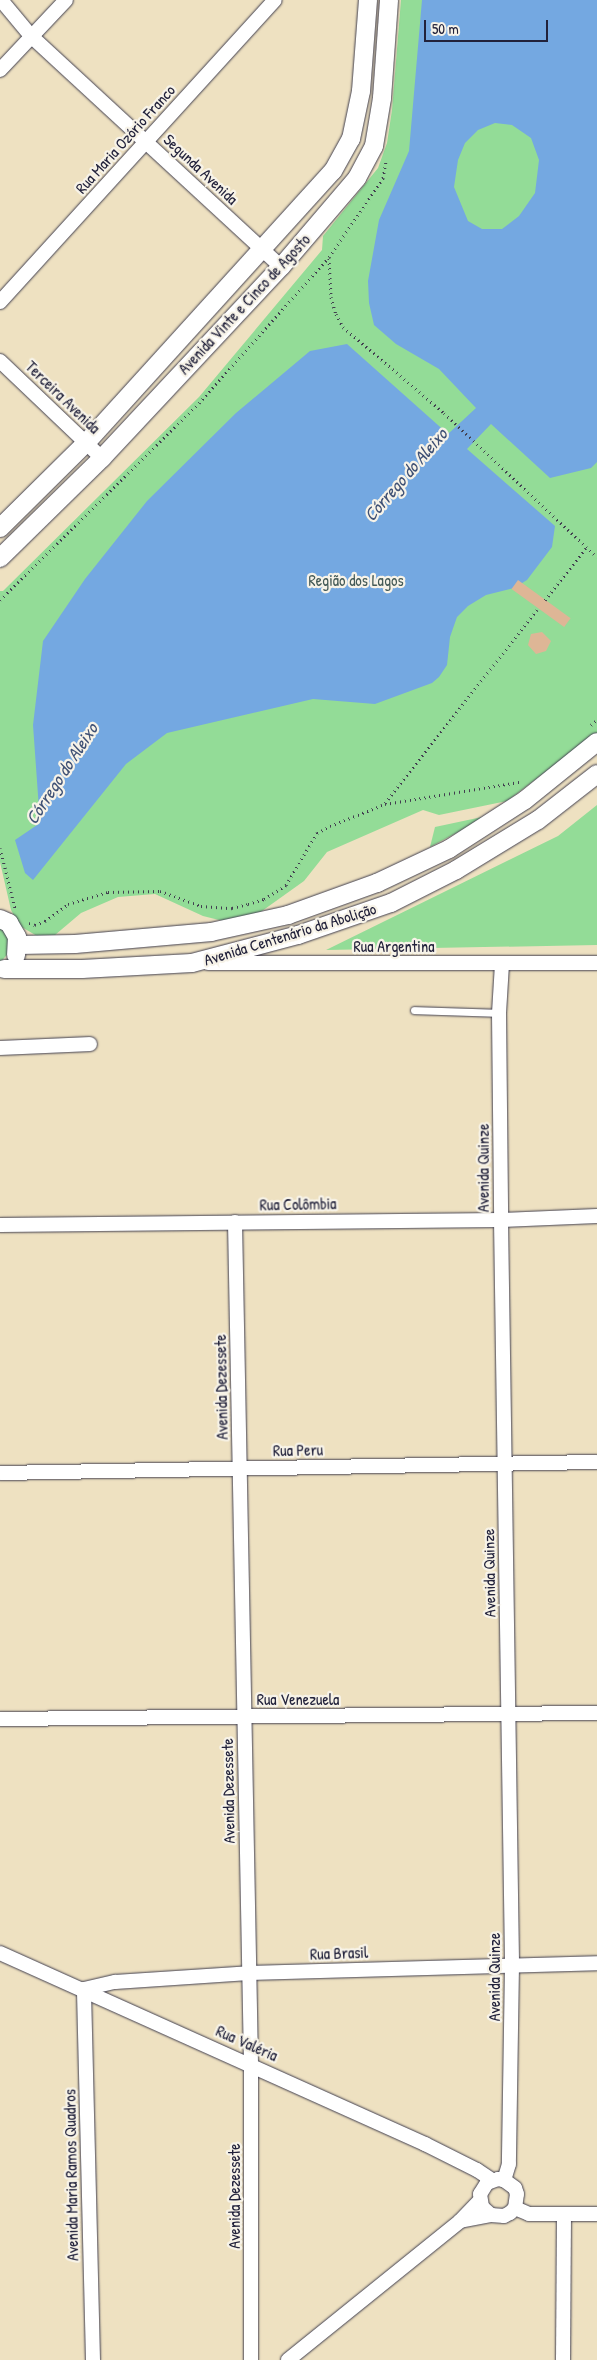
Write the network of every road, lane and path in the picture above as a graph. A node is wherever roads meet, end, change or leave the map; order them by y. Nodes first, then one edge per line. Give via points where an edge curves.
1 (1, 0) edge
2 (66, 0) edge
3 (275, 0) edge
4 (368, 0) edge
5 (389, 0) edge
6 (31, 36) junction
7 (0, 70) edge
8 (146, 142) junction
9 (262, 249) junction
10 (329, 257) dead end
11 (281, 267) junction
12 (0, 302) edge
13 (0, 361) edge
14 (86, 443) junction
15 (102, 458) junction
16 (0, 528) edge
17 (586, 548) junction
18 (597, 557) edge
19 (0, 558) edge
20 (545, 600) dead end
21 (538, 610) dead end
22 (597, 720) edge
23 (592, 736) edge
24 (597, 774) edge
25 (526, 777) dead end
26 (384, 804) junction
27 (0, 848) edge
28 (4, 915) edge
29 (24, 920) dead end
30 (18, 945) junction
31 (192, 963) junction
32 (597, 963) edge
33 (502, 964) junction
34 (2, 970) edge
35 (414, 1010) dead end
36 (499, 1013) junction
37 (90, 1044) dead end
38 (0, 1048) edge
39 (597, 1216) edge
40 (501, 1220) junction
41 (235, 1222) junction
42 (0, 1225) edge
43 (597, 1462) edge
44 (505, 1463) junction
45 (240, 1468) junction
46 (0, 1473) edge
47 (597, 1713) edge
48 (509, 1715) junction
49 (244, 1717) junction
50 (0, 1719) edge
51 (0, 1953) edge
52 (597, 1962) edge
53 (512, 1965) junction
54 (249, 1973) junction
55 (84, 1989) junction
56 (251, 2064) junction
57 (490, 2187) junction
58 (515, 2208) junction
59 (564, 2214) junction
60 (597, 2214) edge
61 (492, 2215) junction
62 (460, 2221) junction
63 (93, 2360) edge
64 (252, 2360) edge
65 (288, 2360) edge
66 (563, 2360) edge

1 - 6 street, Segunda Avenida
2 - 6 street
3 - 8 street, Rua Maria Ozório Franco
4 - 9 street, Avenida Vinte e Cinco de Agosto via 361,91 352,138 333,171
5 - 11 street, Avenida Vinte e Cinco de Agosto via 382,98 374,146 356,178
6 - 7 street
6 - 8 street, Segunda Avenida
8 - 9 street, Segunda Avenida
8 - 12 street, Rua Maria Ozório Franco
9 - 11 street, Segunda Avenida
9 - 14 street, Avenida Vinte e Cinco de Agosto
10 - 17 path via 331,297 343,327 444,413
11 - 15 street, Avenida Vinte e Cinco de Agosto
13 - 14 street, Terceira Avenida
14 - 15 street, Terceira Avenida
14 - 16 street, Avenida Vinte e Cinco de Agosto
15 - 19 street, Avenida Vinte e Cinco de Agosto
17 - 18 path
17 - 20 path
21 - 26 path
22 - 23 path
23 - 30 street, Avenida Centenário da Abolição via 525,800 449,849 377,883 296,912 211,932 75,944
24 - 31 street, Avenida Centenário da Abolição via 538,820 456,870 391,903 298,935
25 - 26 path via 518,783
26 - 29 path via 317,834 286,885 264,899 232,908 201,906 160,891 108,892 68,904 45,922 35,925
27 - 28 path
28 - 30 street via 14,929
30 - 34 street via 15,959
31 - 33 street, Rua Argentina
31 - 34 street, Avenida Centenário da Abolição
32 - 33 street, Rua Argentina
33 - 36 street, Avenida Quinze
35 - 36 lane
36 - 40 street, Avenida Quinze
37 - 38 street
39 - 40 street, Rua Colômbia
40 - 41 street, Rua Colômbia
40 - 44 street, Avenida Quinze
41 - 42 street, Rua Colômbia
41 - 45 street, Avenida Dezessete
43 - 44 street, Rua Peru
44 - 45 street, Rua Peru
44 - 48 street, Avenida Quinze
45 - 46 street, Rua Peru
45 - 49 street, Avenida Dezessete
47 - 48 street, Rua Venezuela
48 - 49 street, Rua Venezuela
48 - 53 street, Avenida Quinze
49 - 50 street, Rua Venezuela
49 - 54 street, Avenida Dezessete
51 - 55 street, Rua Valéria
52 - 53 street, Rua Brasil
53 - 54 street, Rua Brasil
53 - 57 street, Avenida Quinze via 509,2164
54 - 55 street, Rua Brasil via 115,1982
54 - 56 street, Avenida Dezessete
55 - 56 street, Rua Valéria
55 - 63 street, Avenida Maria Ramos Quadros
56 - 57 street, Rua Valéria via 478,2170
56 - 64 street, Avenida Dezessete
57 - 58 street via 515,2188
57 - 61 street via 482,2207
57 - 62 street
58 - 59 street via 529,2214
58 - 61 street via 504,2216
59 - 60 street
59 - 66 street
61 - 62 street
62 - 65 street

